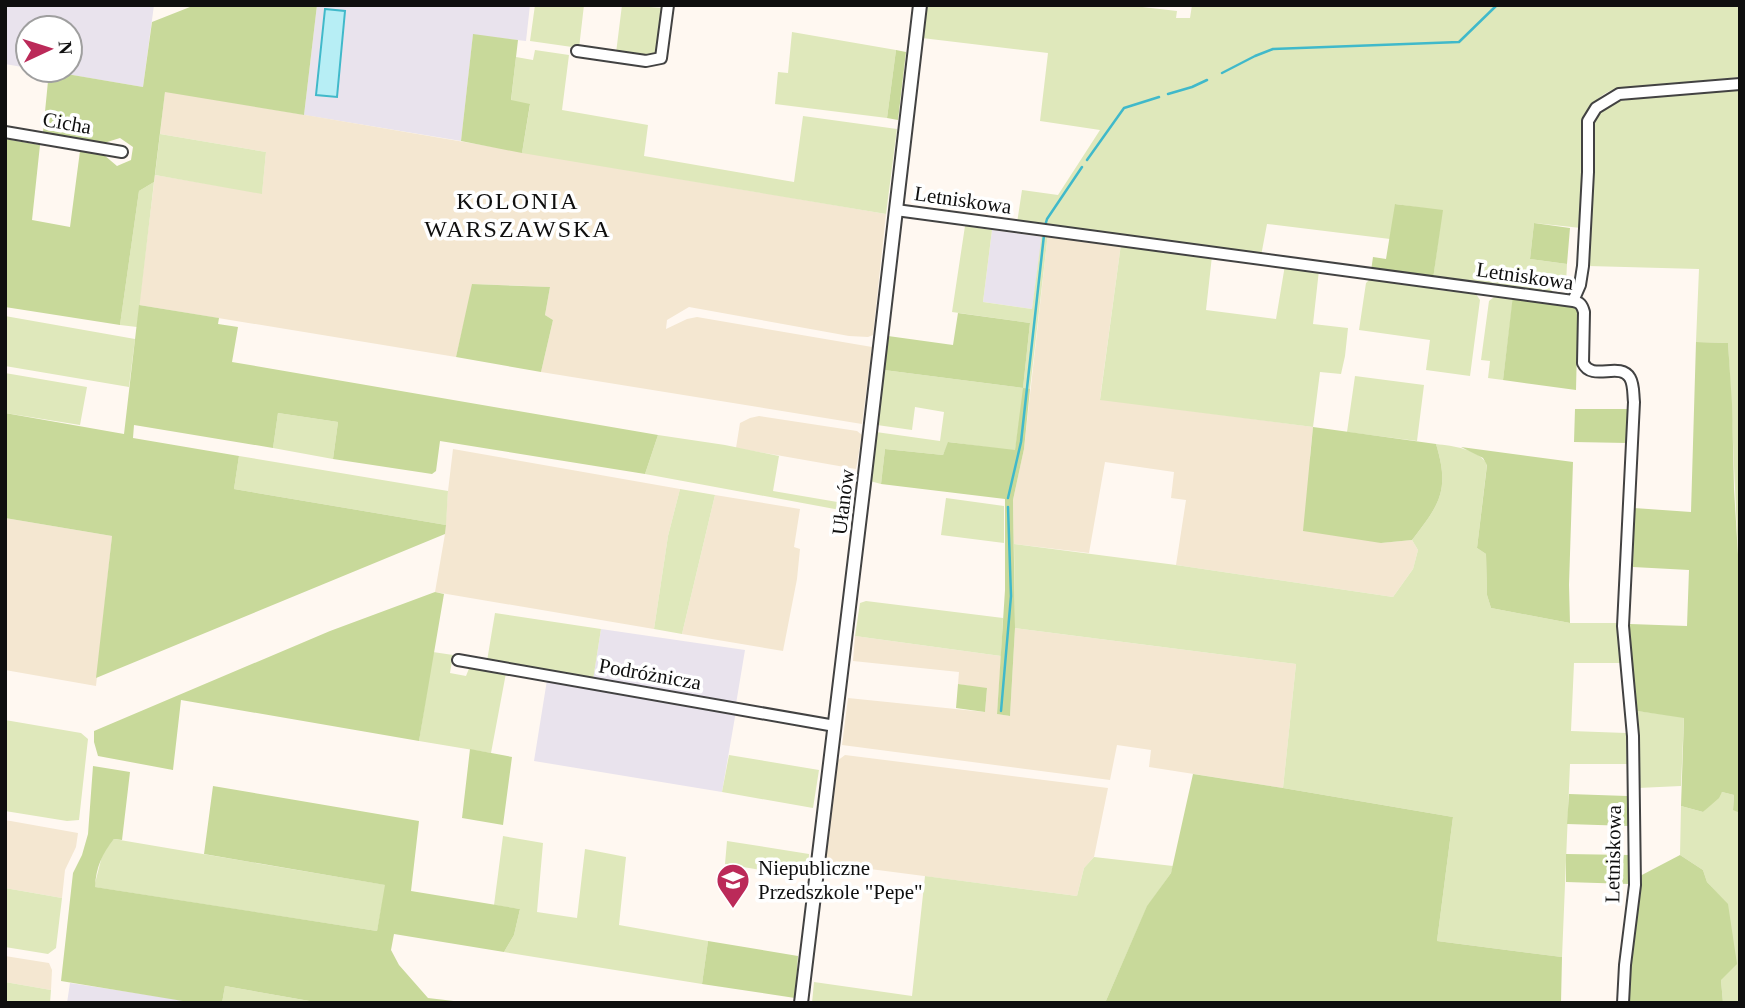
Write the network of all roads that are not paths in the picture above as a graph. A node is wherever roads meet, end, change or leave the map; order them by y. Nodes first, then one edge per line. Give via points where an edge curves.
1 (668, 5) edge
2 (920, 5) edge
3 (578, 51) dead end
4 (1740, 84) edge
5 (5, 132) edge
6 (122, 152) dead end
7 (896, 210) junction
8 (1573, 301) junction
9 (458, 660) dead end
10 (835, 726) junction
11 (801, 1003) edge
12 (1623, 1003) edge

1 - 3 street via 661,58 646,61
2 - 7 street, Ułanów
4 - 8 street via 1619,94 1595,108 1588,121 1583,266
5 - 6 street, Cicha
7 - 8 street, Letniskowa
7 - 10 street, Ułanów
8 - 12 street, Letniskowa via 1584,312 1586,369 1626,374 1634,402 1623,626 1633,736 1635,885
9 - 10 street, Podróżnicza
10 - 11 street, Ułanów

